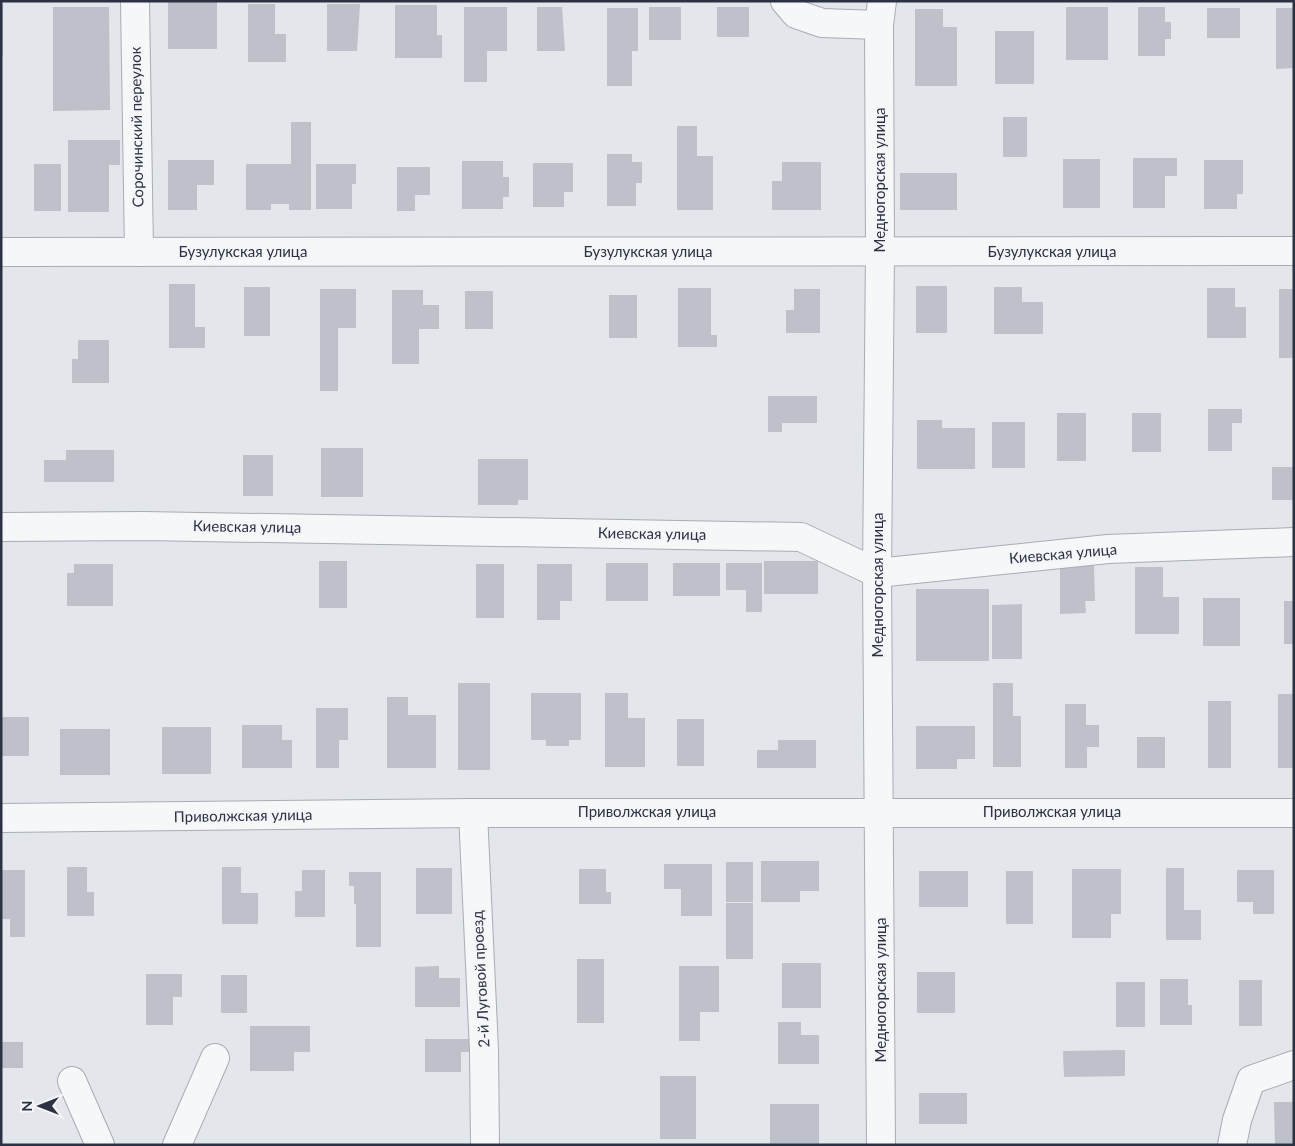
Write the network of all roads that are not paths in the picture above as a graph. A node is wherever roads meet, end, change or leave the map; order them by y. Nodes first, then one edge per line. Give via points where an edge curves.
1 (135, 1) edge
2 (785, 1) edge
3 (880, 13) edge
4 (1294, 251) edge
5 (1, 252) edge
6 (139, 252) junction
7 (880, 252) junction
8 (1, 527) edge
9 (1294, 542) edge
10 (877, 573) junction
11 (880, 811) junction
12 (473, 813) junction
13 (1294, 813) edge
14 (1, 818) edge
15 (215, 1058) dead end
16 (1294, 1065) edge
17 (72, 1080) dead end
18 (100, 1145) edge
19 (177, 1145) edge
20 (485, 1145) edge
21 (881, 1145) edge
22 (1232, 1145) edge

1 - 6 street, Сорочинский переулок
2 - 3 street via 796,14 822,23
3 - 7 street, Медногорская улица
4 - 7 street, Бузулукская улица
5 - 6 street, Бузулукская улица
6 - 7 street, Бузулукская улица
7 - 10 street, Медногорская улица
8 - 10 street, Киевская улица via 163,526 801,537
9 - 10 street, Киевская улица via 1108,548
10 - 11 street, Медногорская улица
11 - 12 street, Приволжская улица
11 - 13 street, Приволжская улица
11 - 21 street, Медногорская улица
12 - 14 street, Приволжская улица
12 - 20 street, 2-й Луговой проезд
15 - 19 street
16 - 22 street via 1251,1080
17 - 18 street

